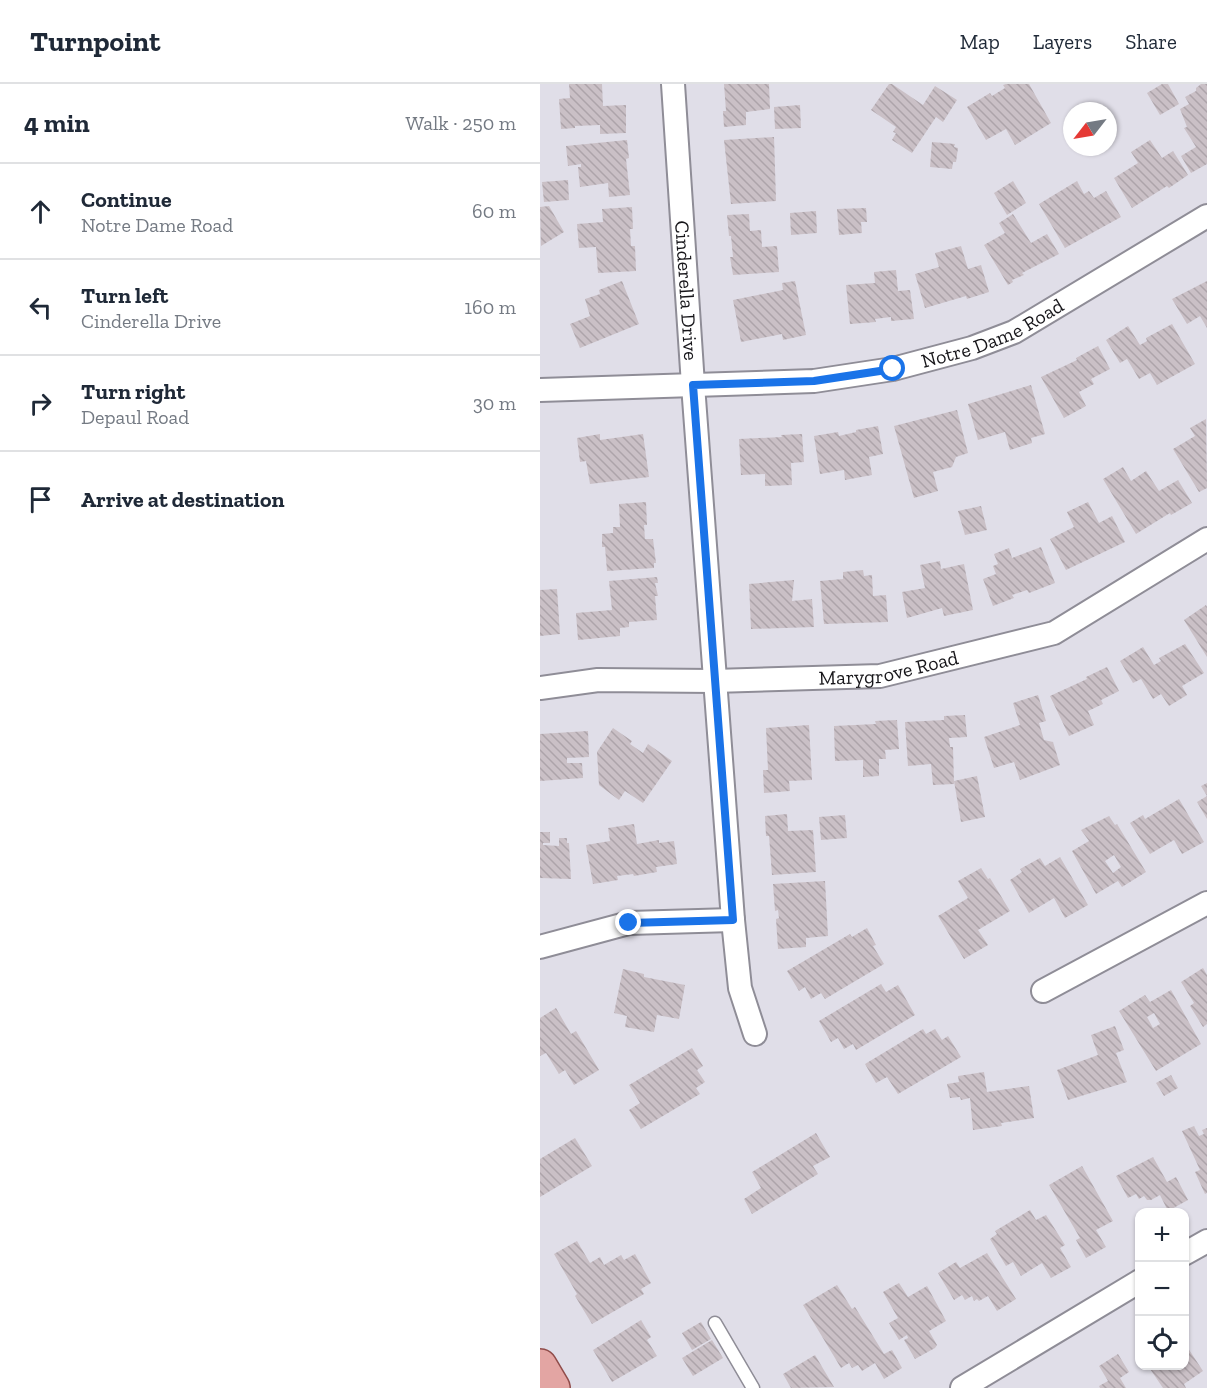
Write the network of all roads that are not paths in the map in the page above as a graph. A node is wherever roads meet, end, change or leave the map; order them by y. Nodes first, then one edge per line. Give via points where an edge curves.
1 (673, 84) edge
2 (1207, 216) edge
3 (693, 385) junction
4 (540, 390) edge
5 (1207, 540) edge
6 (714, 681) junction
7 (540, 688) edge
8 (1207, 903) edge
9 (733, 920) junction
10 (540, 947) edge
11 (1043, 991) dead end
12 (755, 1034) dead end
13 (1207, 1241) edge
14 (1189, 1252) edge
15 (1135, 1284) edge
16 (715, 1323) dead end
17 (540, 1366) edge
18 (554, 1388) edge
19 (753, 1388) edge
20 (962, 1388) edge

1 - 3 street, Cinderella Drive
2 - 3 street, Notre Dame Road via 1014,332 972,348 893,369 814,381
3 - 4 street, Notre Dame Road
3 - 6 street, Cinderella Drive
5 - 6 street, Marygrove Road via 1054,633 880,676
6 - 7 street, Marygrove Road via 598,680
6 - 9 street, Cinderella Drive
8 - 11 street
9 - 10 street via 629,923
9 - 12 street, Cinderella Drive via 740,988
13 - 14 street
15 - 20 street
16 - 19 lane
17 - 18 main road

